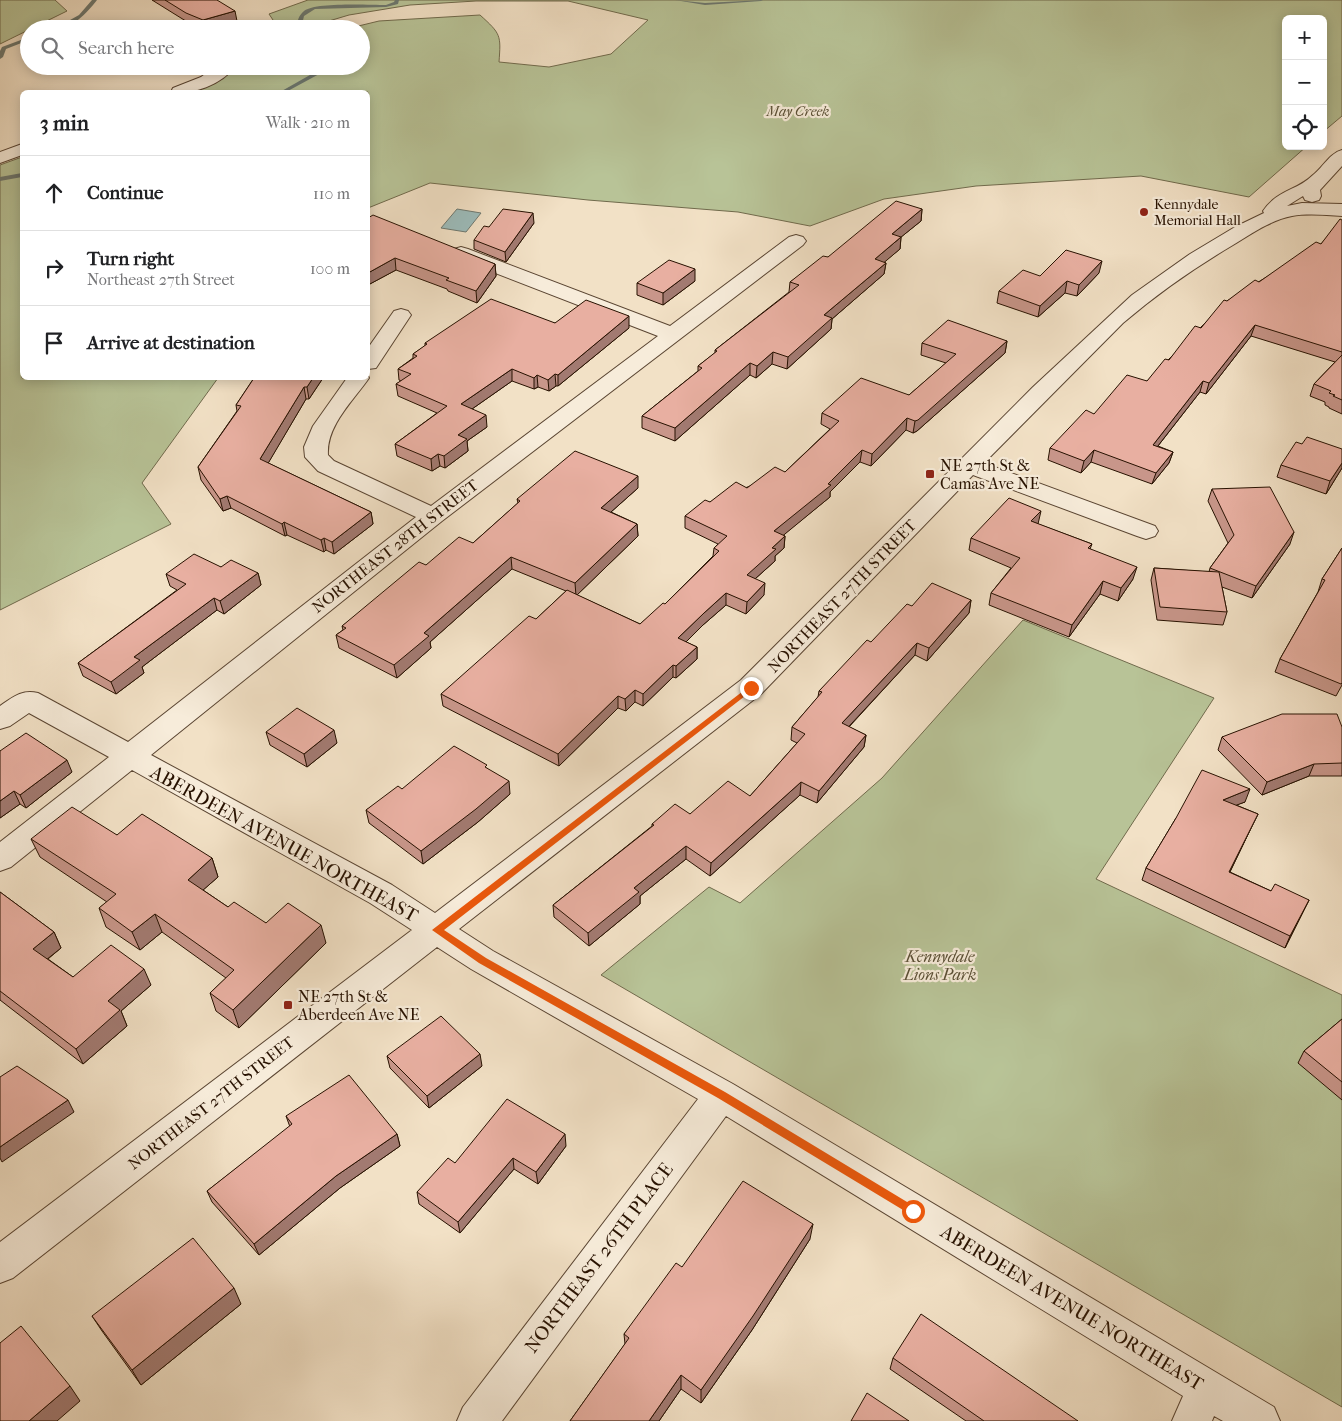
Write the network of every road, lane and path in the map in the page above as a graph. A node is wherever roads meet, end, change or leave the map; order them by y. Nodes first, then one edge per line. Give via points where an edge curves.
1 (214, 75) edge
2 (184, 90) edge
3 (20, 150) edge
4 (1342, 155) edge
5 (0, 158) edge
6 (1318, 181) junction
7 (1330, 210) edge
8 (1262, 222) junction
9 (796, 241) dead end
10 (445, 247) edge
11 (401, 315) dead end
12 (672, 334) junction
13 (370, 360) edge
14 (357, 380) edge
15 (970, 466) junction
16 (433, 516) junction
17 (1146, 530) dead end
18 (0, 720) edge
19 (130, 757) junction
20 (0, 859) edge
21 (437, 930) junction
22 (721, 1095) junction
23 (0, 1266) edge
24 (1199, 1405) edge
25 (476, 1421) edge
26 (1260, 1421) edge

1 - 2 street
3 - 5 street
4 - 6 street, NORTHEAST 27TH STREET
6 - 7 street, NORTHEAST 27TH STREET via 1311,190
6 - 8 street, NORTHEAST 27TH STREET via 1283,199
7 - 8 street, NORTHEAST 27TH STREET via 1288,211
8 - 15 street, NORTHEAST 27TH STREET via 1197,258 1139,299
9 - 12 street, NORTHEAST 28TH STREET
10 - 12 street
11 - 13 street
12 - 16 street, NORTHEAST 28TH STREET
14 - 16 street via 318,435 317,458 326,466
15 - 17 street
15 - 21 street, NORTHEAST 27TH STREET via 751,688
16 - 19 street, NORTHEAST 28TH STREET
18 - 19 street, ABERDEEN AVENUE NORTHEAST via 28,700
19 - 20 street, NORTHEAST 28TH STREET
19 - 21 street, ABERDEEN AVENUE NORTHEAST via 381,894
21 - 22 street, ABERDEEN AVENUE NORTHEAST via 482,960
21 - 23 street, NORTHEAST 27TH STREET
22 - 24 street, ABERDEEN AVENUE NORTHEAST
22 - 25 street, NORTHEAST 26TH PLACE
24 - 26 street, ABERDEEN AVENUE NORTHEAST

